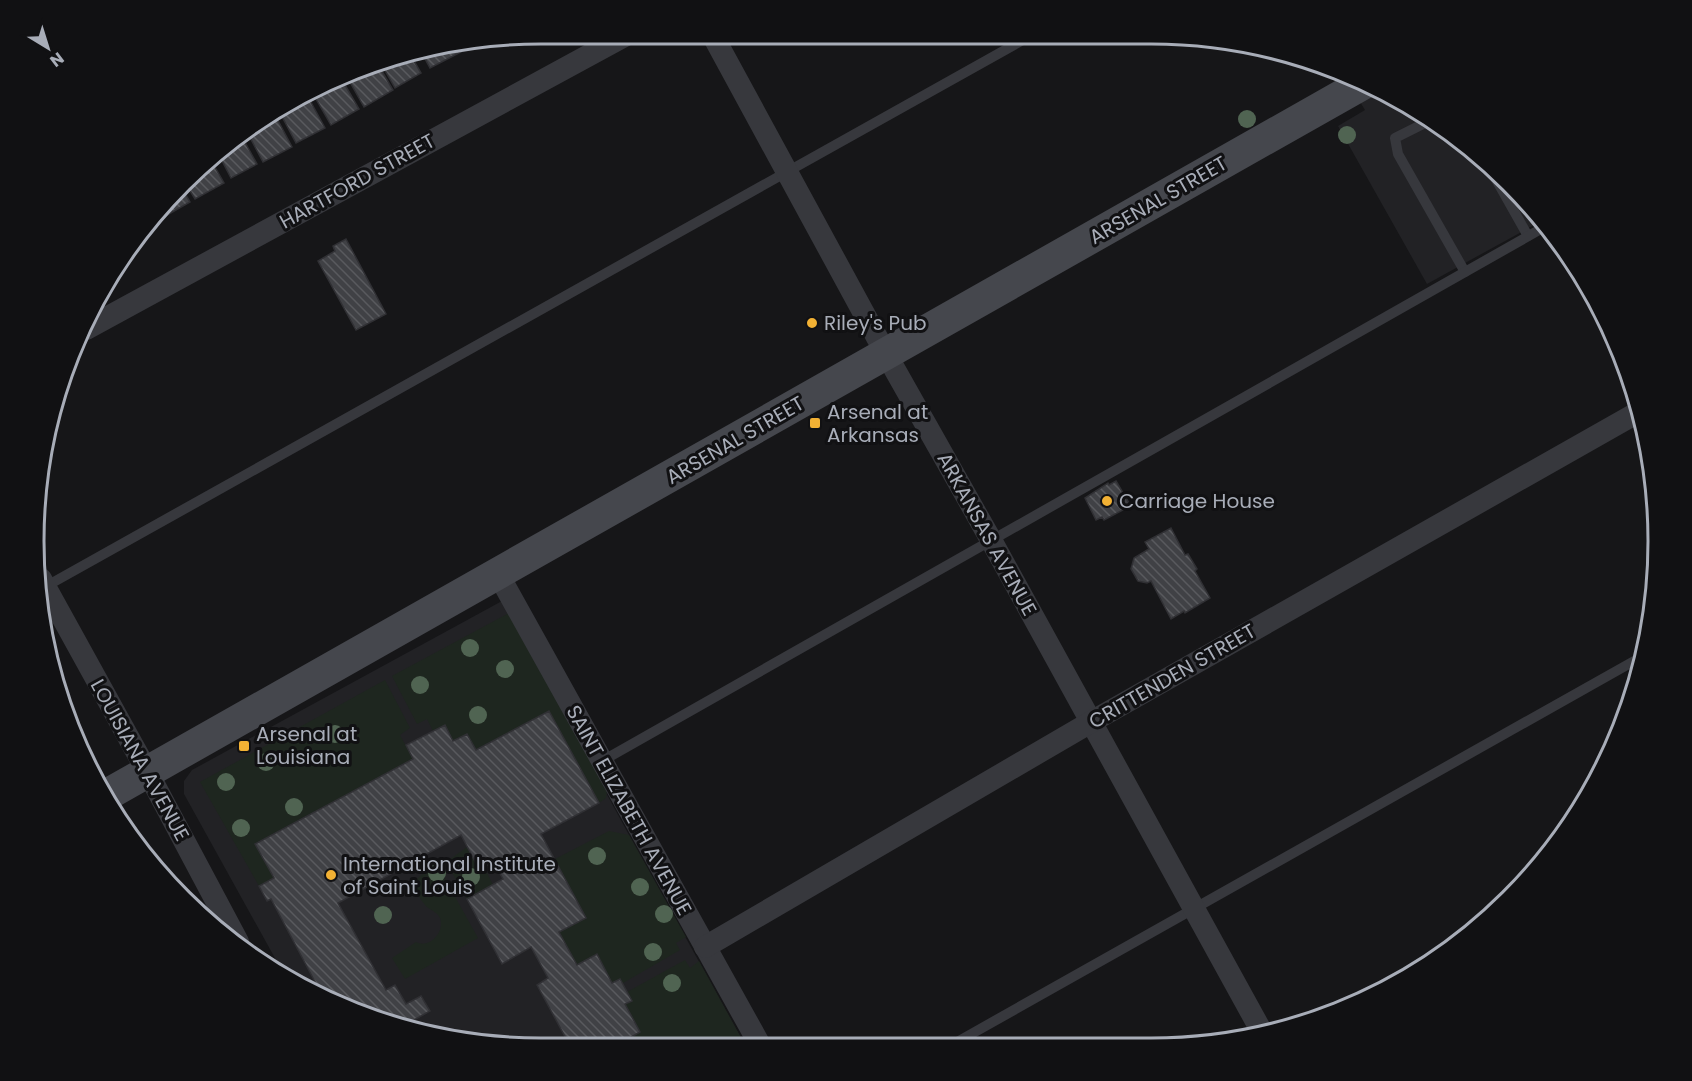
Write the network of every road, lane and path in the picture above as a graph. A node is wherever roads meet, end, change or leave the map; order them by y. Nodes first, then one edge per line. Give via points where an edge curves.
1 (609, 44) edge
2 (718, 44) edge
3 (1016, 44) edge
4 (1356, 88) edge
5 (1423, 124) edge
6 (788, 171) junction
7 (1500, 186) edge
8 (1539, 230) edge
9 (1528, 236) junction
10 (1465, 272) junction
11 (93, 325) edge
12 (886, 354) junction
13 (1633, 415) edge
14 (991, 540) junction
15 (498, 574) junction
16 (46, 583) edge
17 (47, 592) edge
18 (1634, 661) edge
19 (1091, 722) junction
20 (602, 761) junction
21 (147, 771) junction
22 (111, 791) edge
23 (1193, 908) junction
24 (231, 929) edge
25 (705, 947) junction
26 (1258, 1026) edge
27 (756, 1038) edge
28 (964, 1038) edge

1 - 11 street, HARTFORD STREET
2 - 6 street, ARKANSAS AVENUE
3 - 6 lane
4 - 12 main road, ARSENAL STREET
5 - 10 lane via 1395,138 1398,154
6 - 12 street, ARKANSAS AVENUE
6 - 16 lane
7 - 9 lane
8 - 9 lane
9 - 10 lane
10 - 14 lane
12 - 14 street, ARKANSAS AVENUE
12 - 15 main road, ARSENAL STREET
13 - 19 street, CRITTENDEN STREET
14 - 19 street, ARKANSAS AVENUE
14 - 20 lane
15 - 20 street, SAINT ELIZABETH AVENUE
15 - 21 main road, ARSENAL STREET
17 - 21 street, LOUISIANA AVENUE
18 - 23 lane
19 - 23 street, ARKANSAS AVENUE
19 - 25 street, CRITTENDEN STREET
20 - 25 street, SAINT ELIZABETH AVENUE
21 - 22 main road, ARSENAL STREET
21 - 24 street, LOUISIANA AVENUE
23 - 26 street, ARKANSAS AVENUE
23 - 28 lane
25 - 27 street, SAINT ELIZABETH AVENUE

